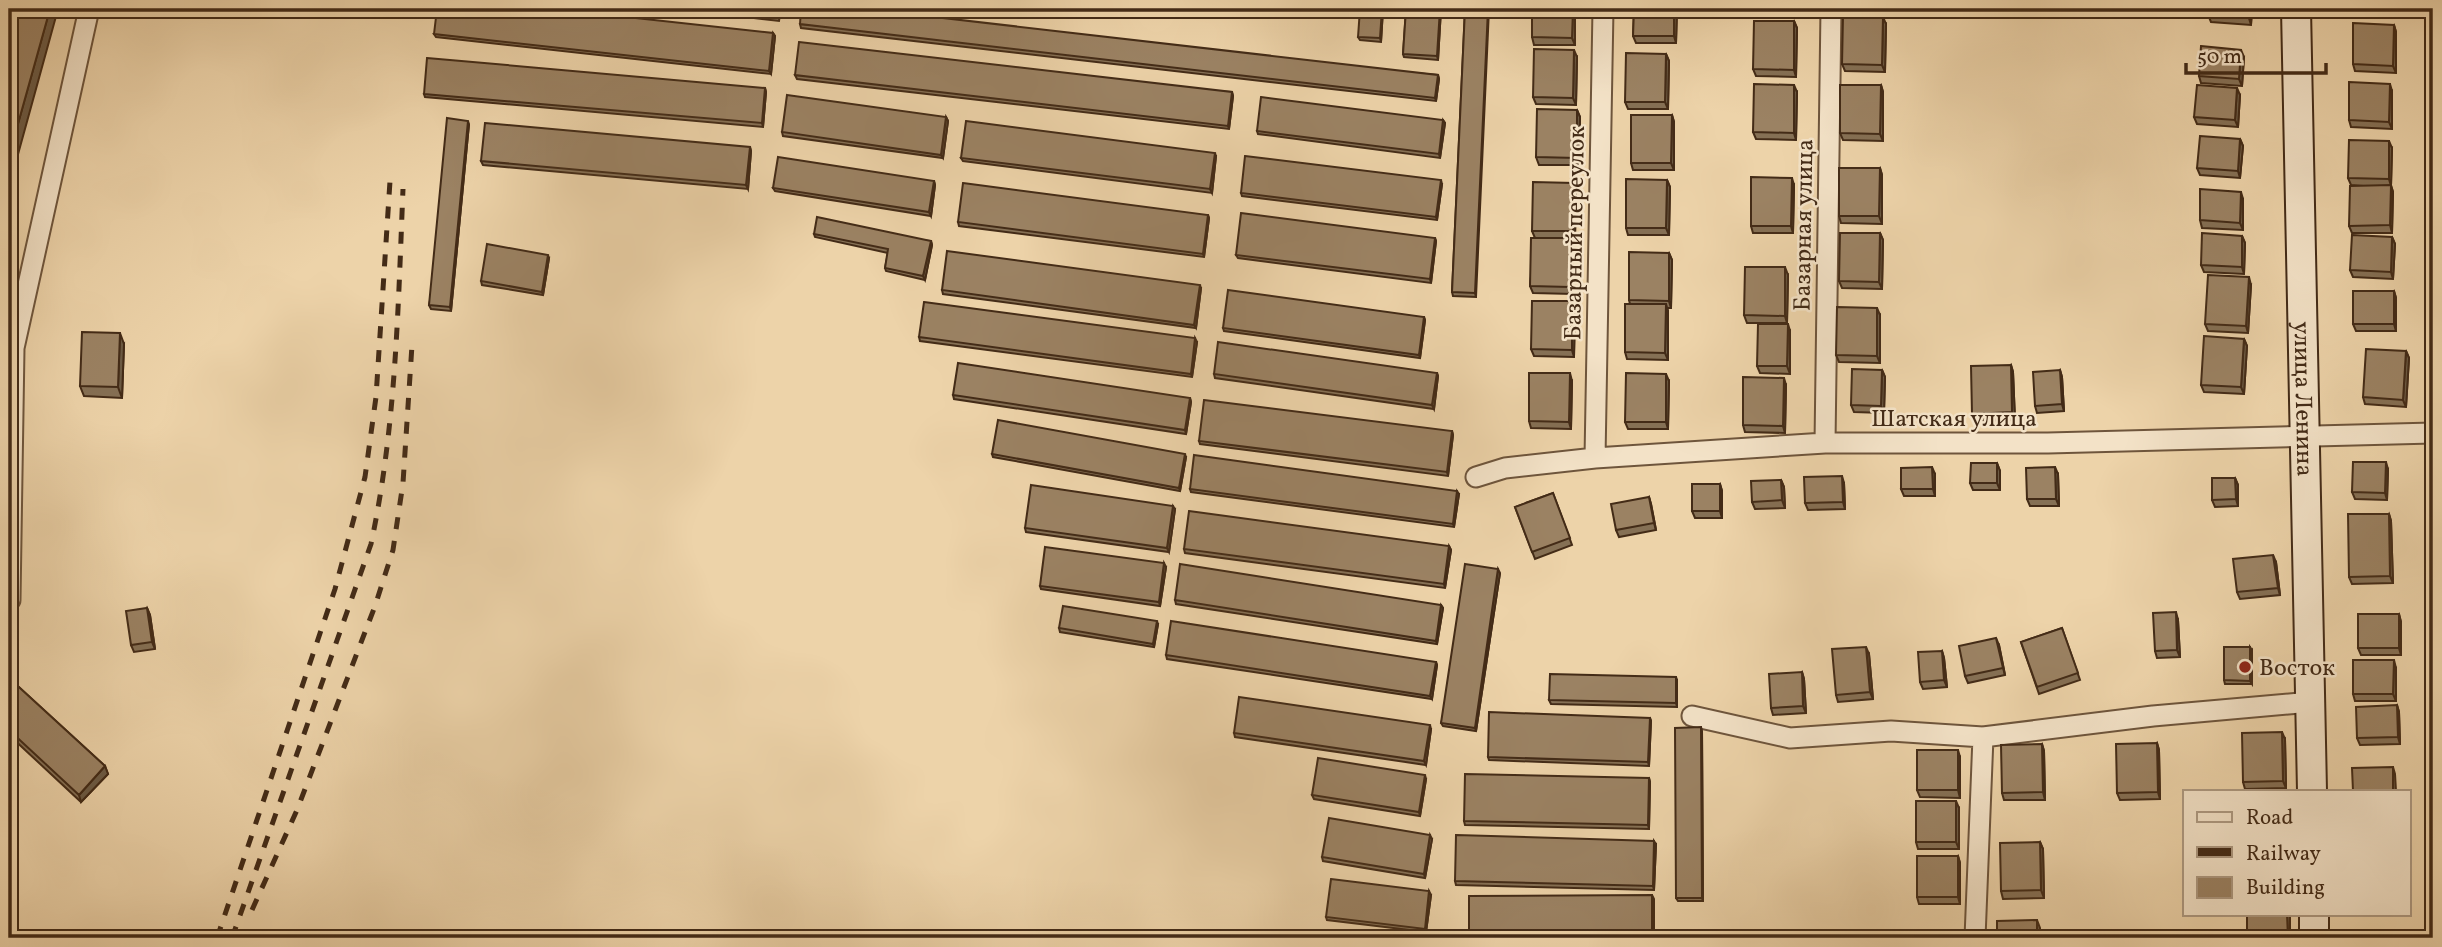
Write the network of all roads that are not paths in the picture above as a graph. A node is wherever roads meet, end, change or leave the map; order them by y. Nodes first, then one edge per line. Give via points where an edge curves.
1 (89, 9) edge
2 (1603, 9) edge
3 (1831, 9) edge
4 (2296, 9) edge
5 (2433, 433) edge
6 (2307, 435) junction
7 (1825, 443) junction
8 (1595, 458) junction
9 (1476, 477) dead end
10 (10, 600) edge
11 (2311, 702) junction
12 (1692, 716) dead end
13 (1983, 737) junction
14 (2312, 790) edge
15 (2314, 916) edge
16 (1975, 938) edge
17 (2314, 938) edge

1 - 10 street via 13,348
2 - 8 street, Базарный переулок
3 - 7 street, Базарная улица
4 - 6 main road, улица Ленина
5 - 6 street, Шатская улица
6 - 7 street, Шатская улица via 2048,443
6 - 11 main road, улица Ленина
7 - 8 street, Шатская улица
8 - 9 street, Шатская улица via 1505,468
11 - 13 street
11 - 14 main road, улица Ленина
12 - 13 street via 1790,738 1891,731
13 - 16 street
15 - 17 main road

